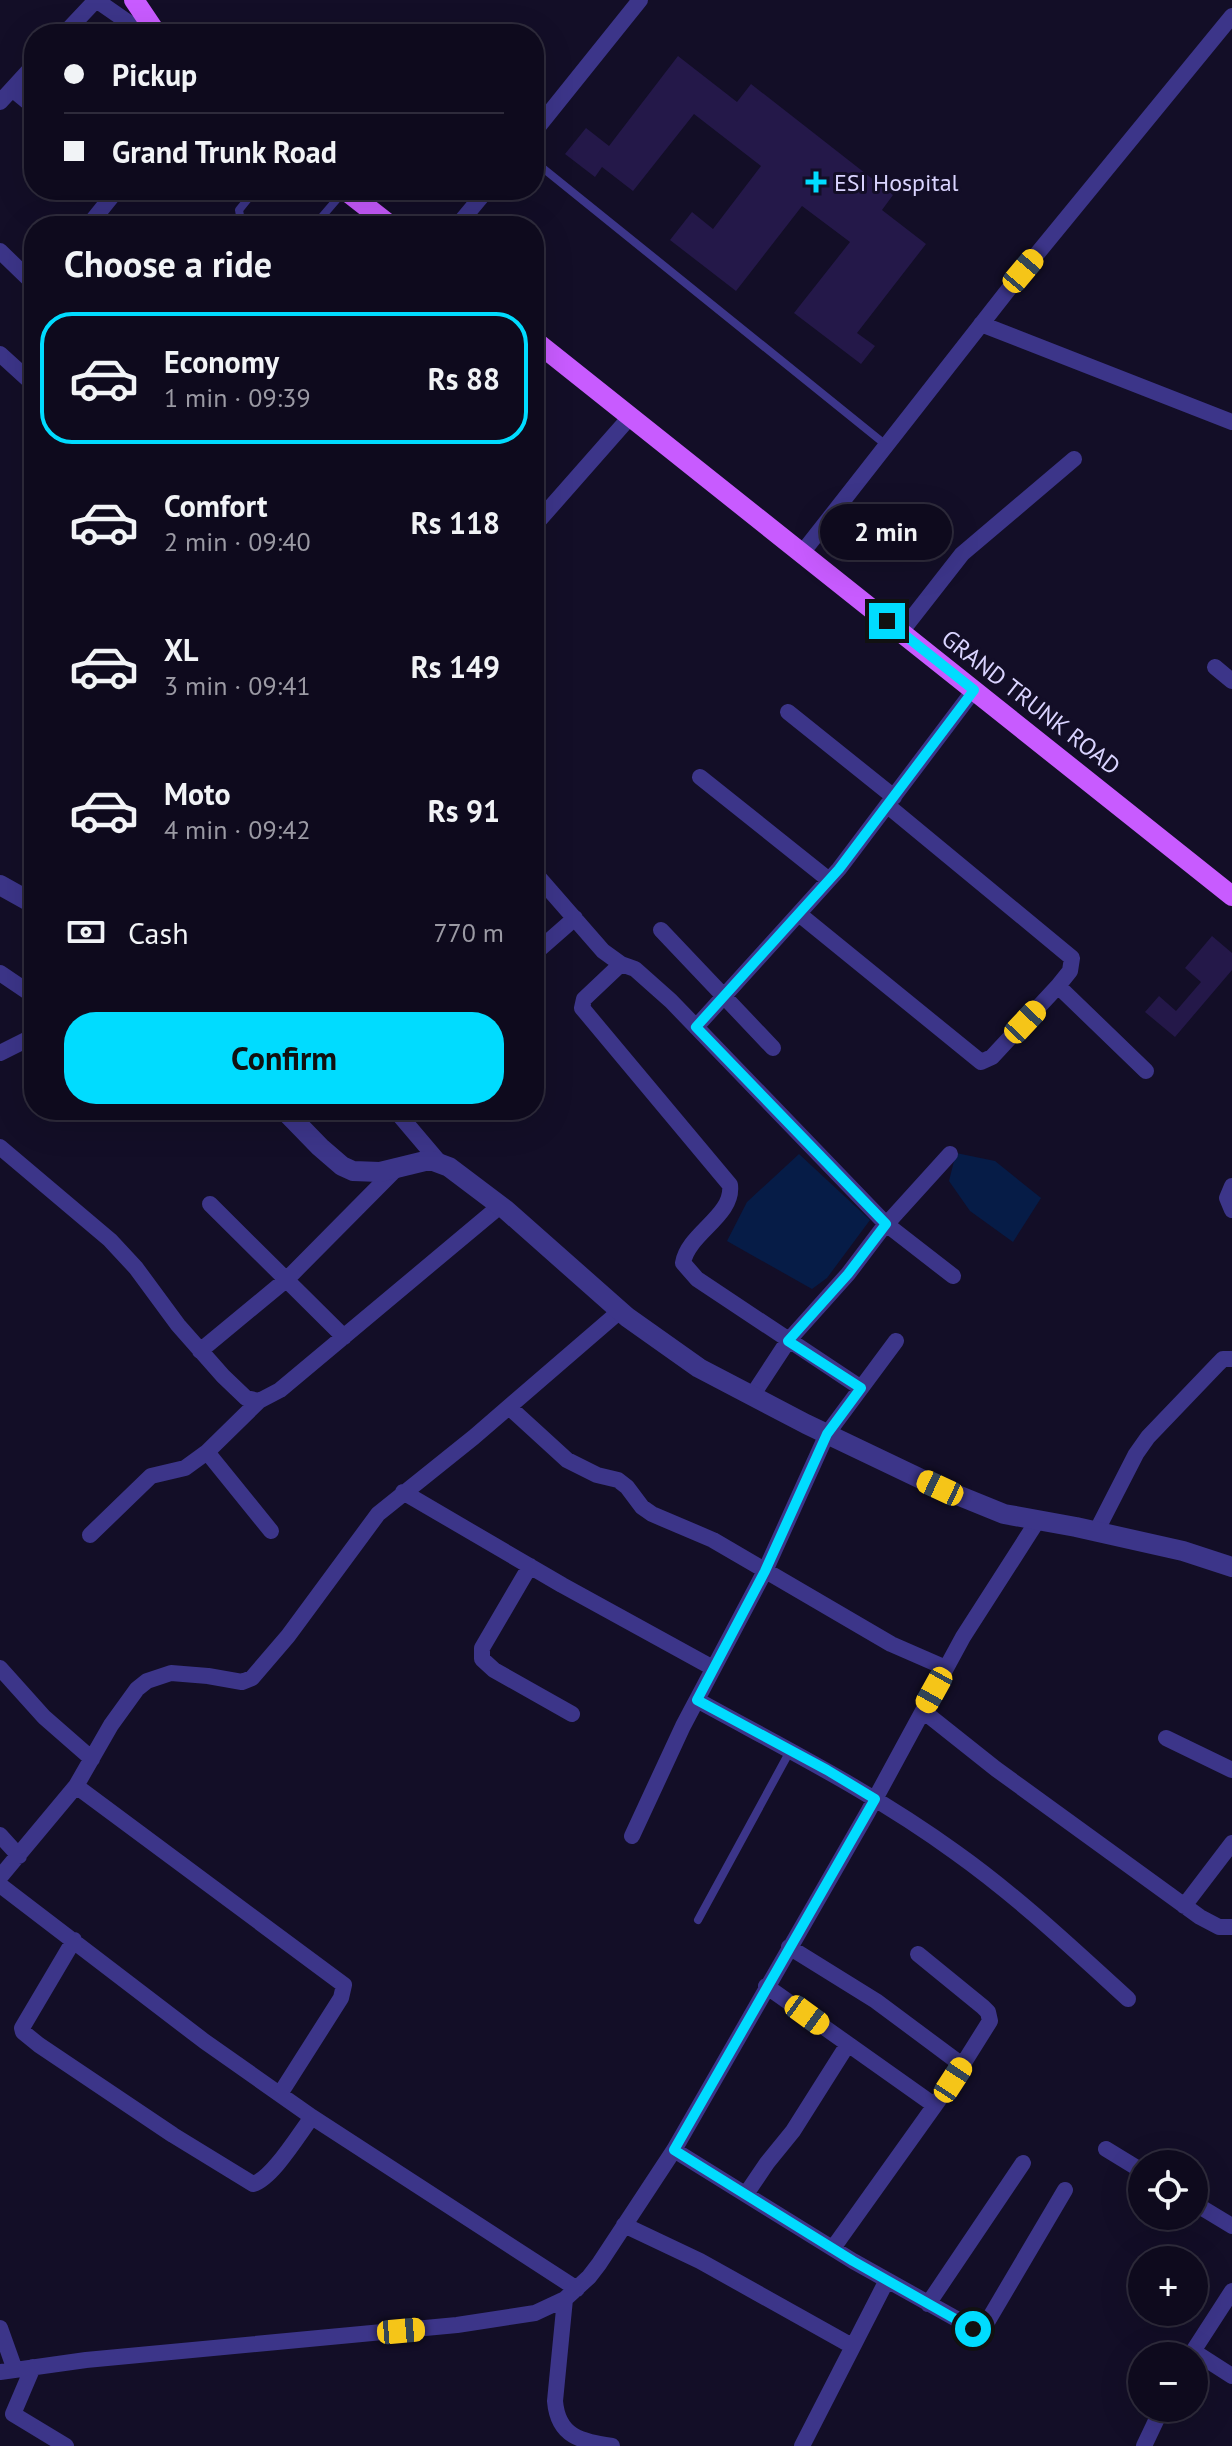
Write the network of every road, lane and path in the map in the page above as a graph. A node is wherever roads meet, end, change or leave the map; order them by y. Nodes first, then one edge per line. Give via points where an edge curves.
1 (640, 0) edge
2 (139, 2) edge
3 (1232, 16) edge
4 (73, 24) edge
5 (131, 24) edge
6 (151, 24) edge
7 (24, 76) edge
8 (12, 89) junction
9 (24, 99) edge
10 (0, 102) edge
11 (544, 120) edge
12 (544, 169) edge
13 (109, 200) edge
14 (336, 200) edge
15 (358, 200) edge
16 (479, 200) edge
17 (96, 216) edge
18 (323, 216) edge
19 (378, 216) edge
20 (465, 216) edge
21 (0, 251) edge
22 (24, 274) edge
23 (981, 324) junction
24 (544, 348) edge
25 (0, 354) edge
26 (24, 376) edge
27 (630, 417) junction
28 (1232, 422) edge
29 (886, 445) junction
30 (1074, 459) dead end
31 (544, 515) edge
32 (802, 553) junction
33 (901, 632) junction
34 (1215, 667) dead end
35 (1232, 681) edge
36 (974, 690) junction
37 (788, 712) dead end
38 (700, 777) dead end
39 (891, 801) junction
40 (829, 880) junction
41 (544, 883) edge
42 (0, 885) edge
43 (24, 893) edge
44 (1232, 896) edge
45 (799, 914) junction
46 (575, 918) junction
47 (661, 930) dead end
48 (544, 945) edge
49 (621, 964) junction
50 (0, 973) edge
51 (1058, 986) junction
52 (24, 989) edge
53 (725, 996) junction
54 (696, 1027) junction
55 (24, 1041) edge
56 (773, 1048) dead end
57 (0, 1053) edge
58 (1146, 1071) dead end
59 (294, 1120) edge
60 (403, 1120) edge
61 (0, 1147) edge
62 (950, 1154) dead end
63 (440, 1163) junction
64 (397, 1168) junction
65 (1232, 1186) edge
66 (210, 1204) dead end
67 (500, 1206) junction
68 (1232, 1210) edge
69 (886, 1224) junction
70 (953, 1276) dead end
71 (287, 1279) junction
72 (620, 1311) junction
73 (344, 1337) junction
74 (788, 1341) junction
75 (896, 1341) dead end
76 (200, 1351) junction
77 (1232, 1359) edge
78 (861, 1388) junction
79 (752, 1396) junction
80 (259, 1401) junction
81 (509, 1407) junction
82 (827, 1434) junction
83 (207, 1452) junction
84 (403, 1492) junction
85 (1038, 1520) junction
86 (271, 1531) dead end
87 (1096, 1532) junction
88 (90, 1535) dead end
89 (530, 1566) junction
90 (1232, 1567) edge
91 (765, 1571) junction
92 (0, 1668) edge
93 (713, 1668) junction
94 (946, 1668) junction
95 (697, 1700) junction
96 (923, 1711) junction
97 (572, 1714) dead end
98 (1166, 1738) dead end
99 (790, 1751) junction
100 (92, 1759) junction
101 (1232, 1770) edge
102 (76, 1786) junction
103 (875, 1799) junction
104 (0, 1835) edge
105 (632, 1836) dead end
106 (1232, 1843) edge
107 (19, 1856) junction
108 (0, 1877) edge
109 (0, 1885) edge
110 (1184, 1906) junction
111 (698, 1920) dead end
112 (1232, 1927) edge
113 (74, 1940) junction
114 (789, 1947) junction
115 (918, 1954) dead end
116 (766, 1986) junction
117 (1128, 1999) dead end
118 (848, 2044) junction
119 (962, 2065) junction
120 (280, 2094) junction
121 (934, 2105) junction
122 (312, 2117) junction
123 (1106, 2149) dead end
124 (674, 2150) junction
125 (1128, 2162) edge
126 (1023, 2163) dead end
127 (1065, 2190) dead end
128 (746, 2194) junction
129 (1208, 2211) edge
130 (624, 2225) junction
131 (1232, 2226) edge
132 (833, 2248) junction
133 (887, 2280) junction
134 (1232, 2291) edge
135 (571, 2294) junction
136 (928, 2304) junction
137 (0, 2328) edge
138 (1200, 2342) edge
139 (852, 2346) junction
140 (1208, 2363) edge
141 (33, 2367) junction
142 (8, 2371) edge
143 (1232, 2376) edge
144 (1155, 2422) edge
145 (66, 2446) edge
146 (612, 2446) edge
147 (802, 2446) edge
148 (1144, 2446) edge

1 - 11 street
2 - 6 main road
3 - 23 street
4 - 5 street via 96,0
7 - 8 street
8 - 9 street
8 - 10 street
12 - 29 lane
13 - 17 street
14 - 18 lane
15 - 19 main road
16 - 20 street
21 - 22 street
23 - 28 street
23 - 29 street
24 - 27 main road, GRAND TRUNK ROAD
25 - 26 street
27 - 31 street
27 - 32 main road, GRAND TRUNK ROAD
29 - 32 street
30 - 33 street via 962,554
32 - 33 main road, GRAND TRUNK ROAD
33 - 36 main road, GRAND TRUNK ROAD
34 - 35 street
36 - 39 street
36 - 44 main road, GRAND TRUNK ROAD
37 - 39 street
38 - 40 street
39 - 40 street
39 - 51 street via 1072,958 1070,971
40 - 45 street
41 - 46 street
42 - 43 street
45 - 51 street via 981,1062 992,1057
45 - 53 street
46 - 48 street
46 - 49 street
47 - 53 street
49 - 54 street via 635,969
49 - 74 street via 584,999 582,1008 728,1180 731,1191 683,1263 697,1279
50 - 52 street
51 - 58 street
53 - 54 street
53 - 56 street
54 - 69 street
55 - 57 street
59 - 64 street via 342,1166 365,1173
60 - 63 street
61 - 76 street via 110,1240
62 - 69 street
63 - 64 street
63 - 67 street
64 - 71 street
65 - 68 street via 1227,1198
66 - 71 street
67 - 72 street
67 - 73 street
69 - 70 street
69 - 74 street
71 - 73 street
71 - 76 street
72 - 79 street via 699,1368
72 - 81 street
73 - 80 street
74 - 78 street
74 - 79 street
75 - 78 street
76 - 80 street via 246,1398
77 - 87 street via 1223,1359 1148,1437
78 - 82 street
79 - 82 street
80 - 83 street
81 - 84 street
81 - 91 street via 567,1460 618,1480 652,1514 713,1540
82 - 85 street via 940,1488 1004,1514
82 - 91 street
83 - 86 street
83 - 88 street via 185,1468 151,1476
84 - 89 street
84 - 100 street via 378,1514 252,1678 242,1682 171,1673 147,1681 130,1697
85 - 87 street
85 - 94 street
87 - 90 street
89 - 93 street
89 - 97 street via 482,1648 482,1659
91 - 93 street
91 - 94 street via 891,1644
92 - 100 street
93 - 95 street
94 - 96 street
95 - 99 street
95 - 105 street
96 - 103 street
96 - 110 street
98 - 101 street
99 - 103 street
99 - 111 lane
100 - 102 street
102 - 107 street
102 - 120 street via 344,1985
103 - 114 street
103 - 117 street via 974,1866
104 - 107 street
106 - 110 street
107 - 108 street
109 - 113 street
110 - 112 street via 1219,1927
113 - 120 street
113 - 122 street via 23,2024 27,2037 253,2184 269,2174
114 - 116 street
114 - 119 street via 876,2001
115 - 119 street via 990,2017
116 - 118 street
116 - 124 street
118 - 121 street
118 - 128 street
119 - 121 street
120 - 122 street
121 - 132 street
122 - 135 street
123 - 125 street
124 - 128 street
124 - 130 street
126 - 136 street
127 - 136 street via 981,2330
128 - 132 street
129 - 131 street
130 - 135 street
130 - 139 street
132 - 133 street
133 - 136 street
133 - 139 street
134 - 138 street
135 - 141 street via 535,2313 457,2325
135 - 146 street via 556,2412 572,2435
137 - 142 street
139 - 147 street
140 - 143 street
141 - 142 street
141 - 145 street via 13,2414
144 - 148 street

